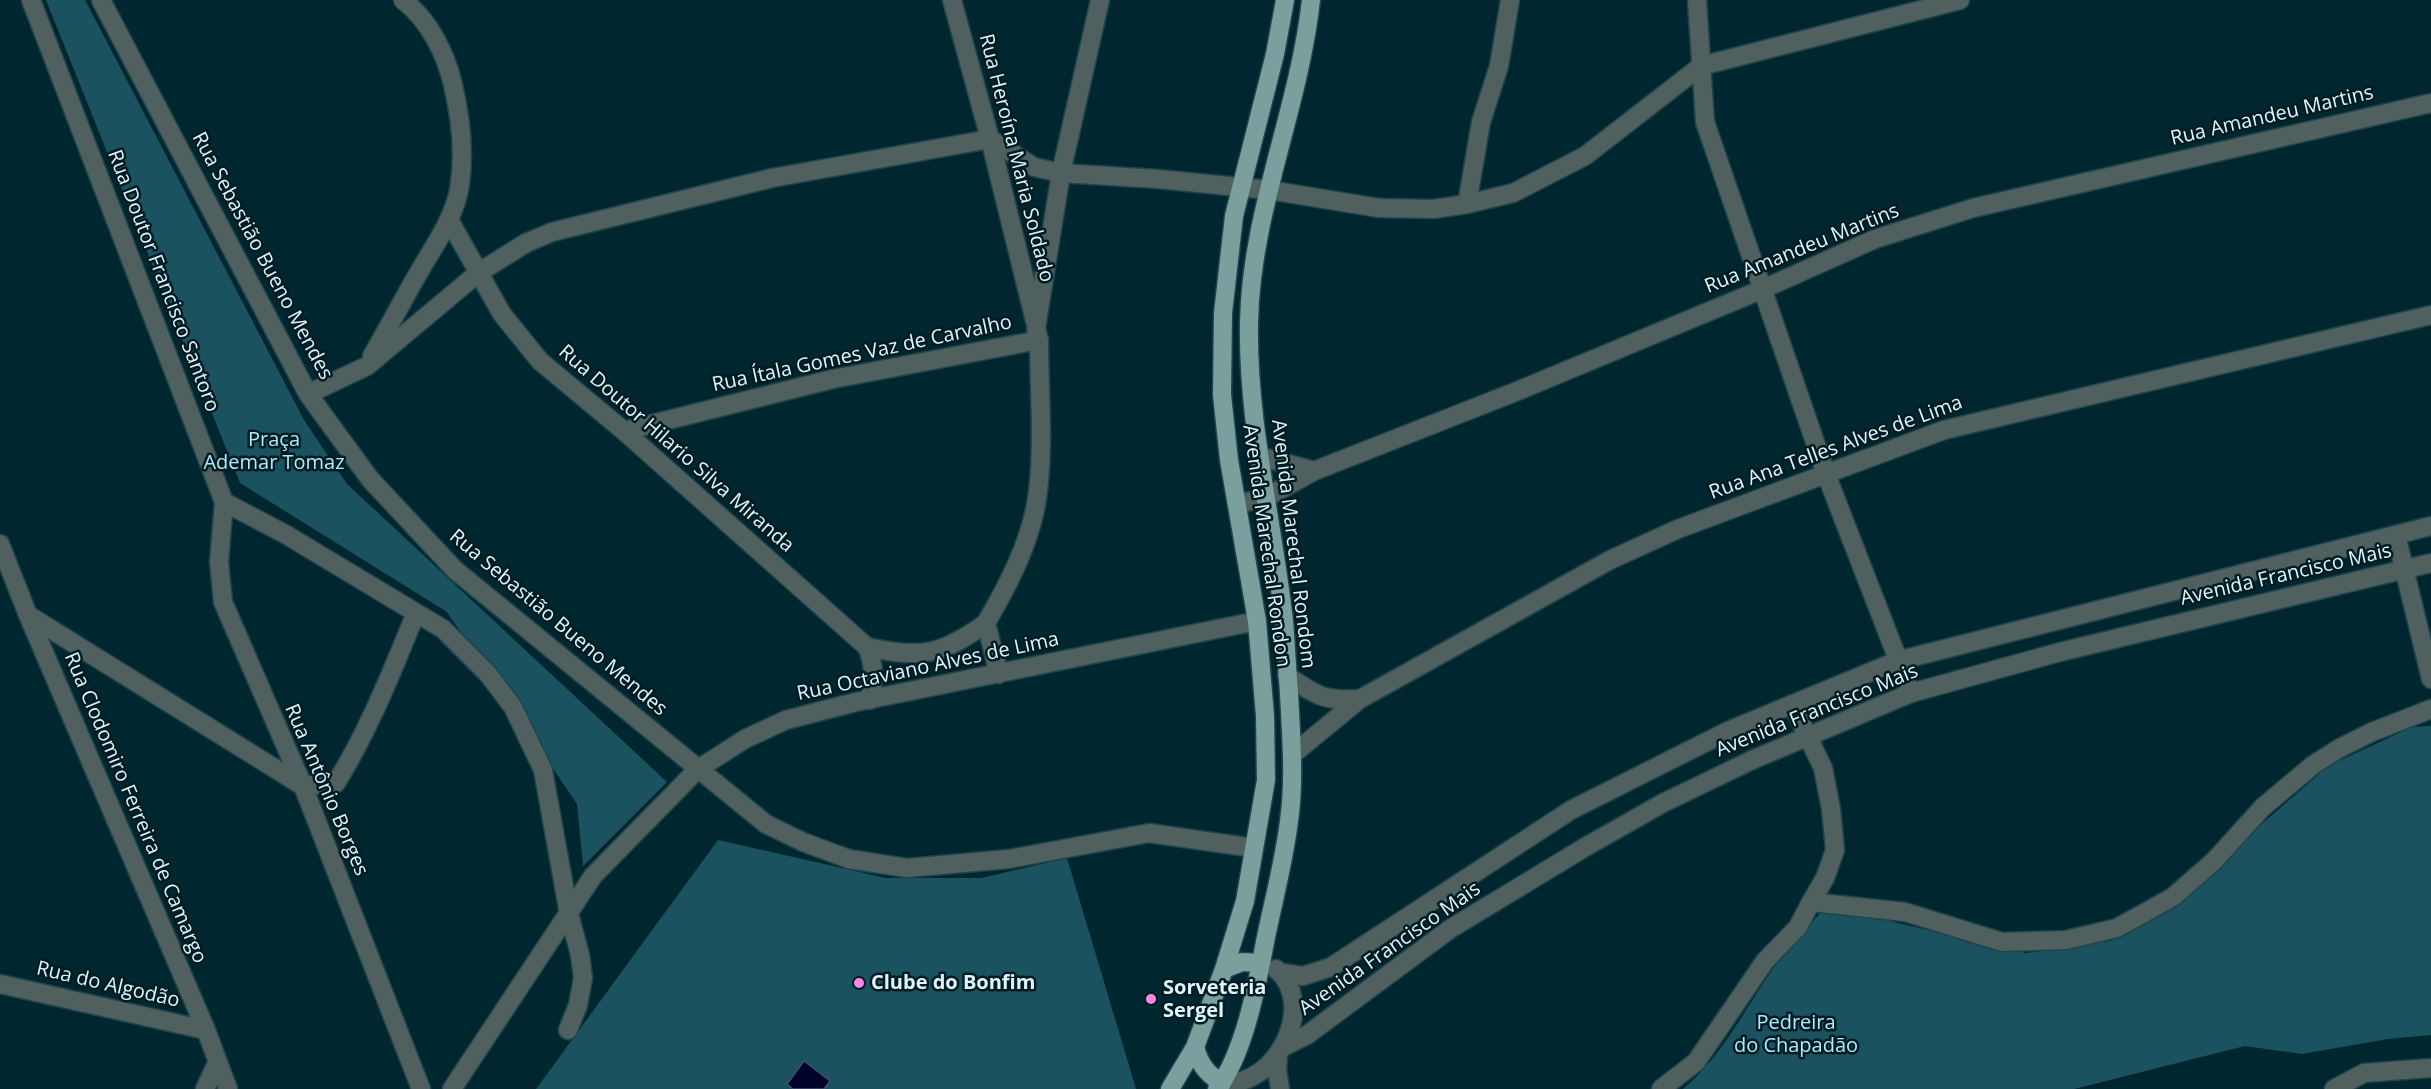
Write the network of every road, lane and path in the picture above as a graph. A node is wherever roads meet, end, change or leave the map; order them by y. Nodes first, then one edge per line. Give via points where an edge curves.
1 (31, 0) edge
2 (101, 0) edge
3 (403, 0) edge
4 (952, 0) edge
5 (1100, 0) edge
6 (1285, 0) edge
7 (1311, 0) edge
8 (1510, 0) edge
9 (1696, 0) edge
10 (1960, 0) edge
11 (1701, 66) junction
12 (2431, 103) edge
13 (990, 139) junction
14 (1061, 173) junction
15 (1240, 186) junction
16 (1269, 190) junction
17 (1467, 204) junction
18 (449, 220) junction
19 (478, 273) junction
20 (1763, 289) junction
21 (2431, 315) edge
22 (1038, 334) junction
23 (367, 366) junction
24 (308, 394) junction
25 (624, 431) junction
26 (1259, 456) junction
27 (1314, 471) junction
28 (1826, 474) junction
29 (1265, 498) junction
30 (224, 502) junction
31 (1237, 504) junction
32 (2431, 526) edge
33 (2396, 535) junction
34 (0, 544) edge
35 (2431, 563) edge
36 (2405, 569) junction
37 (416, 614) junction
38 (28, 615) junction
39 (1257, 621) junction
40 (986, 623) junction
41 (867, 647) junction
42 (1898, 661) junction
43 (999, 674) junction
44 (1287, 676) junction
45 (2431, 679) edge
46 (1911, 693) junction
47 (1360, 699) junction
48 (870, 700) junction
49 (1792, 704) junction
50 (2431, 709) edge
51 (1810, 737) junction
52 (1293, 753) junction
53 (698, 769) junction
54 (303, 786) junction
55 (1254, 848) junction
56 (1811, 902) junction
57 (568, 914) junction
58 (1261, 963) junction
59 (1224, 969) junction
60 (1282, 973) junction
61 (0, 984) edge
62 (206, 1030) junction
63 (568, 1030) dead end
64 (1195, 1047) junction
65 (1281, 1051) junction
66 (218, 1063) junction
67 (2431, 1068) edge
68 (1226, 1086) edge
69 (205, 1089) edge
70 (228, 1089) edge
71 (421, 1089) edge
72 (452, 1089) edge
73 (1170, 1089) edge
74 (1280, 1089) edge
75 (1661, 1089) edge
76 (2334, 1089) edge

1 - 30 street, Rua Doutor Francisco Santoro
2 - 24 street, Rua Sebastião Bueno Mendes
3 - 18 street via 435,38 449,66 458,106 462,160 459,191
4 - 13 street, Rua Heroína Maria Soldado
5 - 14 street
6 - 15 main road, Avenida Marechal Rondon
7 - 16 main road, Avenida Marechal Rondom via 1296,90
8 - 17 street via 1499,66 1481,122
9 - 11 street
10 - 11 street
11 - 17 street via 1585,156 1513,193
11 - 20 street via 1705,122
12 - 20 street, Rua Amandeu Martins via 1973,208 1875,239
13 - 14 street via 1034,167
13 - 19 street via 772,178 552,232
13 - 22 street, Rua Heroína Maria Soldado
14 - 15 street
14 - 22 street
15 - 16 street
15 - 31 main road, Avenida Marechal Rondon via 1228,261 1222,361 1228,460
16 - 17 street via 1379,208 1434,209
16 - 26 main road, Avenida Marechal Rondom via 1256,255 1249,322
18 - 19 street, Rua Doutor Hilario Silva Miranda
18 - 23 street
19 - 23 street
19 - 25 street, Rua Doutor Hilario Silva Miranda via 502,314 540,362
20 - 27 street, Rua Amandeu Martins
20 - 28 street
21 - 28 street, Rua Ana Telles Alves de Lima via 1944,430
22 - 25 street, Rua Ítala Gomes Vaz de Carvalho
22 - 40 street via 1040,460 1035,506 1022,551
23 - 24 street
24 - 53 street, Rua Sebastião Bueno Mendes via 370,480 455,570
25 - 41 street, Rua Doutor Hilario Silva Miranda
26 - 27 street
26 - 29 main road, Avenida Marechal Rondom
27 - 29 street, Rua Amandeu Martins
28 - 42 street
28 - 47 street, Rua Ana Telles Alves de Lima via 1678,529 1610,560
29 - 31 street, Rua Amandeu Martins
29 - 44 main road, Avenida Marechal Rondom via 1284,620
30 - 37 street via 285,534
30 - 54 street, Rua Antônio Borges via 219,562 223,602
31 - 39 main road, Avenida Marechal Rondon
32 - 33 street, Avenida Francisco Mais
33 - 36 street
33 - 42 street, Avenida Francisco Mais
34 - 38 street, Rua Clodomiro Ferreira de Camargo
35 - 36 street, Avenida Francisco Mais
36 - 45 street
36 - 46 street, Avenida Francisco Mais via 2060,652
37 - 54 street via 388,683 336,783
37 - 57 street via 443,629 488,674 513,707 543,770
38 - 54 street
38 - 62 street, Rua Clodomiro Ferreira de Camargo
39 - 43 street, Rua Octaviano Alves de Lima
39 - 55 main road, Avenida Marechal Rondon via 1266,780
40 - 41 street via 962,641 937,651 895,653
40 - 43 street
41 - 48 street via 874,662
42 - 46 street
42 - 49 street, Avenida Francisco Mais
43 - 48 street, Rua Octaviano Alves de Lima
44 - 47 street, Rua Ana Telles Alves de Lima via 1334,700
44 - 52 main road, Avenida Marechal Rondom
46 - 51 street, Avenida Francisco Mais
47 - 52 street, Rua Ana Telles Alves de Lima
48 - 53 street, Rua Octaviano Alves de Lima via 786,720 745,739
49 - 51 street
49 - 60 street, Avenida Francisco Mais via 1728,731 1571,810 1332,967 1303,976
50 - 56 street via 2372,732 2313,765 2263,807 2214,861 2173,897 2117,928 2066,940 2002,942 1905,912
51 - 56 street via 1823,768 1834,850 1825,878
51 - 65 street, Avenida Francisco Mais via 1742,764 1587,846 1450,929
52 - 58 main road, Avenida Marechal Rondom via 1289,821
53 - 55 street, Rua Sebastião Bueno Mendes via 766,824 803,842 849,859 907,868 1009,859 1149,832
53 - 57 street, Rua Octaviano Alves de Lima via 593,876
54 - 71 street, Rua Antônio Borges
55 - 59 main road, Avenida Marechal Rondon via 1245,901
56 - 75 street via 1798,927 1765,961 1696,1062
57 - 63 street via 583,978
57 - 72 street, Rua Octaviano Alves de Lima
58 - 59 main road via 1242,962
58 - 60 street
58 - 68 main road, Avenida Marechal Rondom
59 - 64 main road, Avenida Marechal Rondon
60 - 65 street via 1290,988 1293,1008
61 - 62 street, Rua do Algodão
62 - 66 street, Rua Clodomiro Ferreira de Camargo
64 - 68 main road via 1207,1073
64 - 73 main road, Avenida Marechal Rondon
65 - 68 street, Avenida Francisco Mais via 1251,1078
65 - 74 street via 1277,1070
66 - 69 street
66 - 70 street, Rua Clodomiro Ferreira de Camargo
67 - 76 street via 2364,1073

